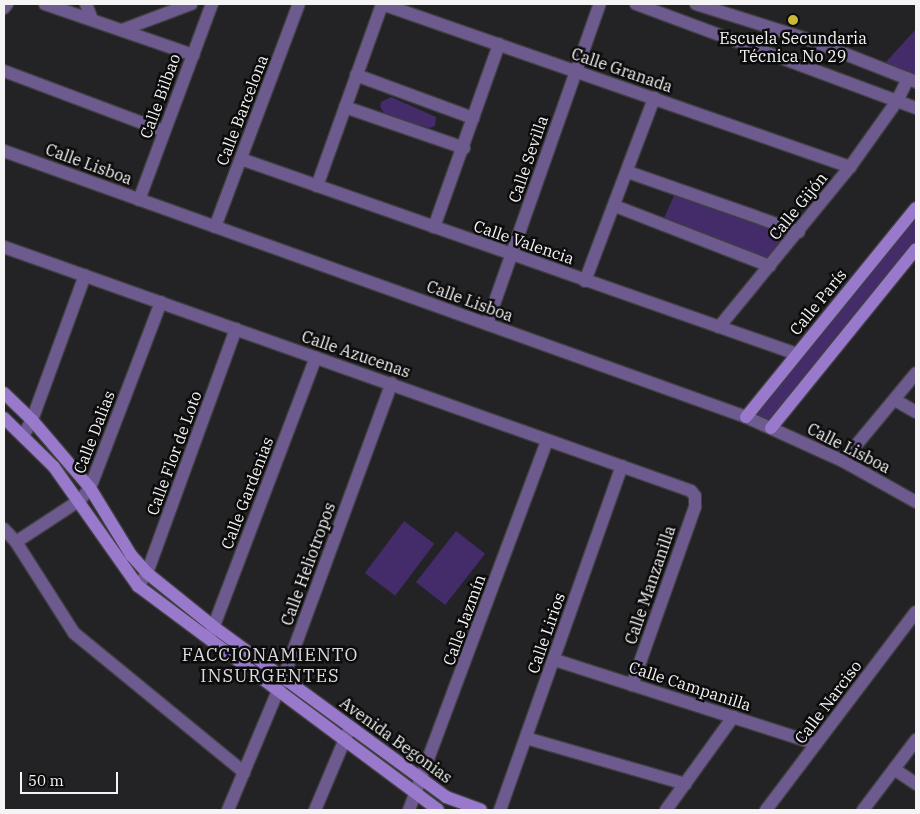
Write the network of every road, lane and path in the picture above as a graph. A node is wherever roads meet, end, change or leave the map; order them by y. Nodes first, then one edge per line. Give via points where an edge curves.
1 (7, 4) edge
2 (45, 4) edge
3 (86, 4) edge
4 (191, 4) edge
5 (212, 4) edge
6 (299, 4) edge
7 (382, 4) edge
8 (600, 4) edge
9 (636, 4) edge
10 (696, 4) edge
11 (4, 8) edge
12 (92, 20) junction
13 (122, 30) junction
14 (499, 44) junction
15 (193, 55) junction
16 (4, 71) edge
17 (576, 71) junction
18 (356, 75) junction
19 (912, 80) edge
20 (654, 98) junction
21 (898, 101) junction
22 (345, 108) junction
23 (916, 108) edge
24 (473, 118) junction
25 (164, 131) junction
26 (464, 148) junction
27 (4, 151) edge
28 (241, 159) junction
29 (850, 167) junction
30 (628, 172) junction
31 (317, 186) junction
32 (139, 200) junction
33 (614, 206) junction
34 (916, 208) edge
35 (215, 227) junction
36 (434, 227) junction
37 (799, 232) junction
38 (4, 247) edge
39 (916, 249) edge
40 (512, 255) junction
41 (770, 266) junction
42 (85, 275) junction
43 (586, 280) junction
44 (161, 302) junction
45 (487, 324) junction
46 (719, 327) junction
47 (236, 329) junction
48 (797, 354) junction
49 (316, 357) junction
50 (916, 373) edge
51 (392, 383) junction
52 (4, 393) edge
53 (894, 400) junction
54 (916, 412) edge
55 (746, 417) junction
56 (4, 418) edge
57 (32, 420) junction
58 (772, 428) junction
59 (23, 436) junction
60 (547, 440) junction
61 (843, 461) junction
62 (622, 466) junction
63 (90, 488) junction
64 (695, 496) joint
65 (80, 500) junction
66 (916, 502) edge
67 (4, 529) edge
68 (16, 542) junction
69 (148, 573) junction
70 (138, 586) junction
71 (916, 612) edge
72 (214, 627) junction
73 (208, 640) junction
74 (554, 660) junction
75 (284, 676) junction
76 (632, 685) junction
77 (277, 692) junction
78 (734, 717) junction
79 (350, 727) junction
80 (526, 738) junction
81 (916, 740) edge
82 (345, 741) junction
83 (816, 744) junction
84 (894, 769) junction
85 (244, 772) junction
86 (423, 780) junction
87 (685, 784) junction
88 (916, 784) edge
89 (416, 795) junction
90 (228, 810) edge
91 (315, 810) edge
92 (409, 810) edge
93 (438, 810) edge
94 (481, 810) edge
95 (500, 810) edge
96 (666, 810) edge
97 (766, 810) edge
98 (863, 810) edge

1 - 11 street
2 - 12 street
3 - 12 street
4 - 13 street
5 - 15 street, Calle Bilbao
6 - 28 street, Calle Barcelona
7 - 14 street, Calle Granada
7 - 18 street
8 - 17 street, Calle Sevilla
9 - 21 street
10 - 19 street via 807,39
12 - 13 street
13 - 15 street
14 - 17 street, Calle Granada
14 - 24 street
15 - 25 street, Calle Bilbao
16 - 25 street
17 - 20 street, Calle Granada
17 - 40 street, Calle Sevilla
18 - 22 street
18 - 24 street
19 - 21 street, Calle Gijón
20 - 29 street, Calle Granada
20 - 30 street
21 - 23 street
21 - 29 street, Calle Gijón
22 - 26 street
22 - 31 street
24 - 26 street
25 - 32 street, Calle Bilbao
26 - 36 street
27 - 32 street, Calle Lisboa
28 - 31 street, Calle Valencia
28 - 35 street, Calle Barcelona
29 - 37 street, Calle Gijón
30 - 33 street
30 - 37 street
31 - 36 street, Calle Valencia
32 - 35 street, Calle Lisboa
33 - 41 street
33 - 43 street
34 - 48 street, Calle París
35 - 45 street, Calle Lisboa
36 - 40 street, Calle Valencia
37 - 41 street, Calle Gijón
38 - 42 street, Calle Azucenas
39 - 58 street
40 - 43 street, Calle Valencia
40 - 45 street, Calle Sevilla
41 - 46 street, Calle Gijón
42 - 44 street, Calle Azucenas
42 - 57 street
43 - 46 street, Calle Valencia
44 - 47 street, Calle Azucenas
44 - 63 street, Calle Dalias
45 - 55 street, Calle Lisboa
46 - 48 street, Calle Valencia
47 - 49 street, Calle Azucenas
47 - 69 street, Calle Flor de Loto
48 - 55 street, Calle París
49 - 51 street, Calle Azucenas
49 - 72 street, Calle Gardenias
50 - 53 street
51 - 60 street, Calle Azucenas
51 - 75 street, Calle Heliotropos
52 - 57 street, Avenida Begonias
53 - 54 street
53 - 61 street
55 - 58 street, Calle Lisboa
56 - 59 street, Avenida Begonias
57 - 59 street
57 - 63 street, Avenida Begonias
58 - 61 street, Calle Lisboa
59 - 65 street, Avenida Begonias via 54,467
60 - 62 street, Calle Azucenas
60 - 86 street, Calle Jazmín
61 - 66 street, Calle Lisboa
62 - 64 street, Calle Azucenas via 684,488
62 - 74 street, Calle Lirios
63 - 65 street, Calle Dalias
63 - 69 street, Avenida Begonias via 131,555
64 - 76 street, Calle Manzanilla via 695,507
65 - 68 street, Calle Dalias
65 - 70 street, Avenida Begonias
67 - 68 street
68 - 85 street via 74,633
69 - 70 street, Calle Flor de Loto
69 - 72 street, Avenida Begonias
70 - 73 street, Avenida Begonias
71 - 83 street, Calle Narciso
72 - 73 street, Calle Gardenias
72 - 75 street, Avenida Begonias
73 - 77 street, Avenida Begonias
74 - 76 street, Calle Campanilla
74 - 80 street, Calle Lirios
75 - 77 street, Calle Heliotropos
75 - 79 street, Avenida Begonias
76 - 78 street, Calle Campanilla
77 - 82 street, Avenida Begonias
77 - 85 street, Calle Heliotropos
78 - 83 street, Calle Campanilla
78 - 87 street
79 - 82 street
79 - 86 street, Avenida Begonias
80 - 87 street
80 - 95 street, Calle Lirios
81 - 84 street
82 - 89 street, Avenida Begonias
82 - 91 street
83 - 97 street, Calle Narciso
84 - 88 street
84 - 98 street
85 - 90 street, Calle Heliotropos
86 - 89 street, Calle Jazmín
86 - 94 street, Avenida Begonias via 446,797
87 - 96 street
89 - 92 street, Calle Jazmín
89 - 93 street, Avenida Begonias

